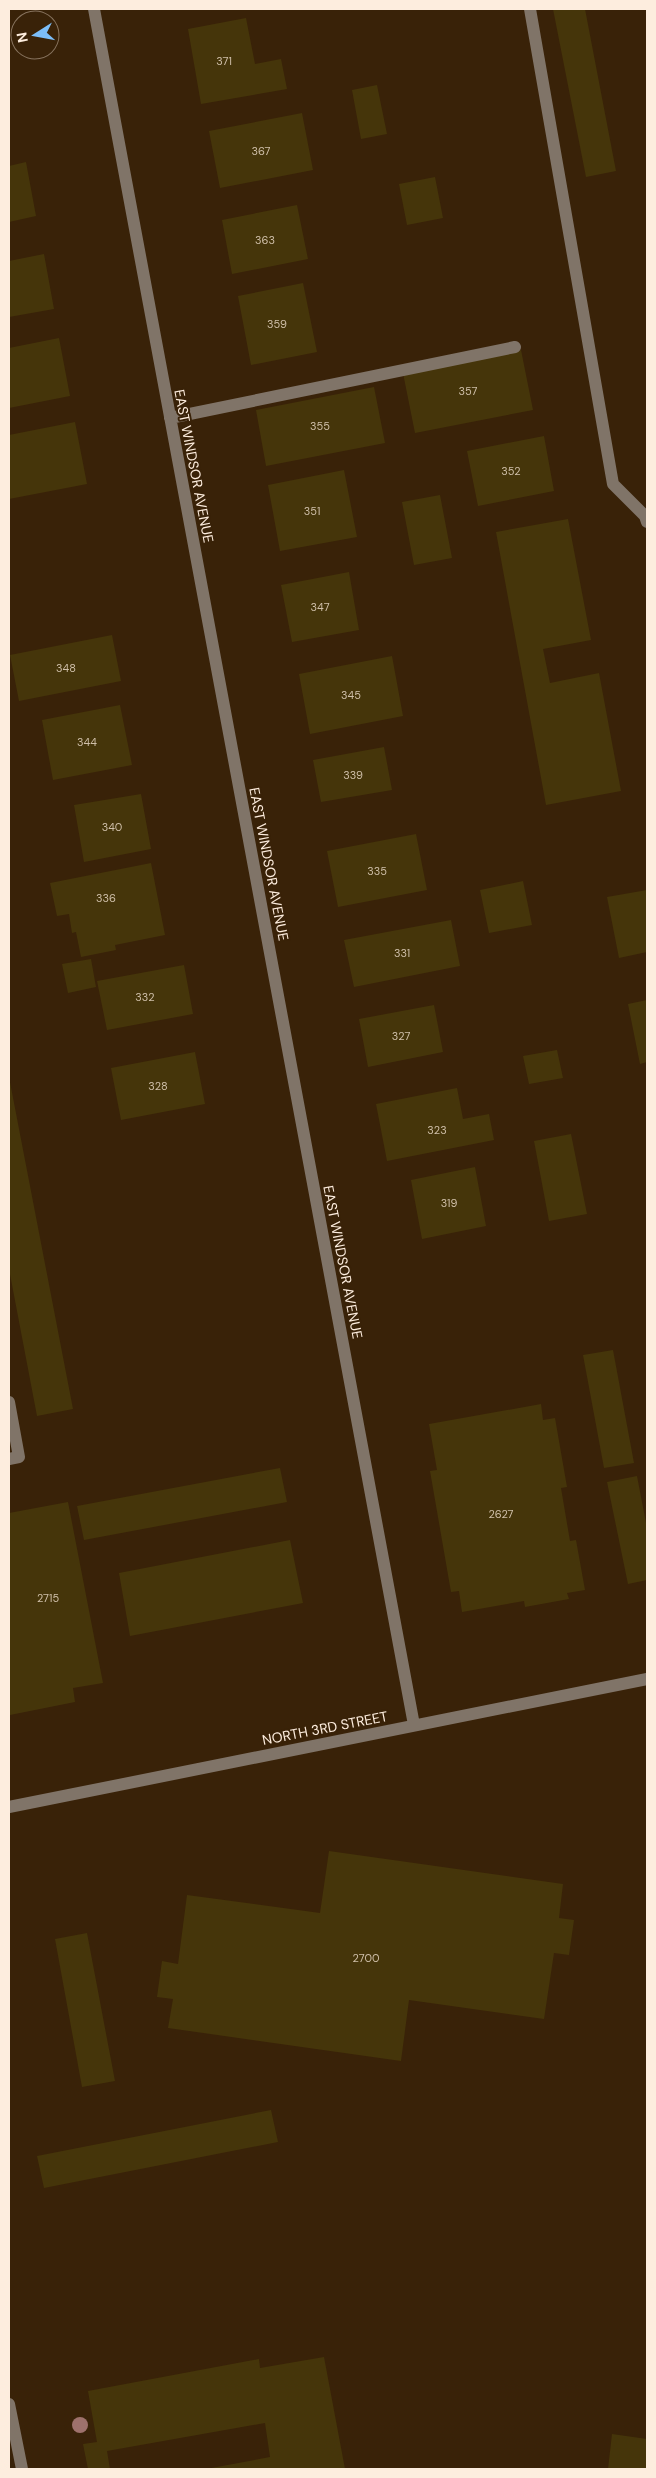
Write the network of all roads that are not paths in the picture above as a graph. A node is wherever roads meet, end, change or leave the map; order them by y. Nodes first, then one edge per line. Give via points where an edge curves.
1 (94, 9) edge
2 (530, 9) edge
3 (515, 347) dead end
4 (170, 418) junction
5 (646, 519) edge
6 (9, 1402) edge
7 (9, 1459) edge
8 (647, 1679) edge
9 (414, 1725) junction
10 (9, 1807) edge
11 (9, 2404) edge
12 (11, 2428) edge
13 (22, 2469) edge

1 - 4 street, EAST WINDSOR AVENUE
2 - 5 street via 613,484
3 - 4 street
4 - 9 street, EAST WINDSOR AVENUE
6 - 7 street via 19,1457
8 - 9 street, NORTH 3RD STREET
9 - 10 street, NORTH 3RD STREET
11 - 12 street
12 - 13 street

